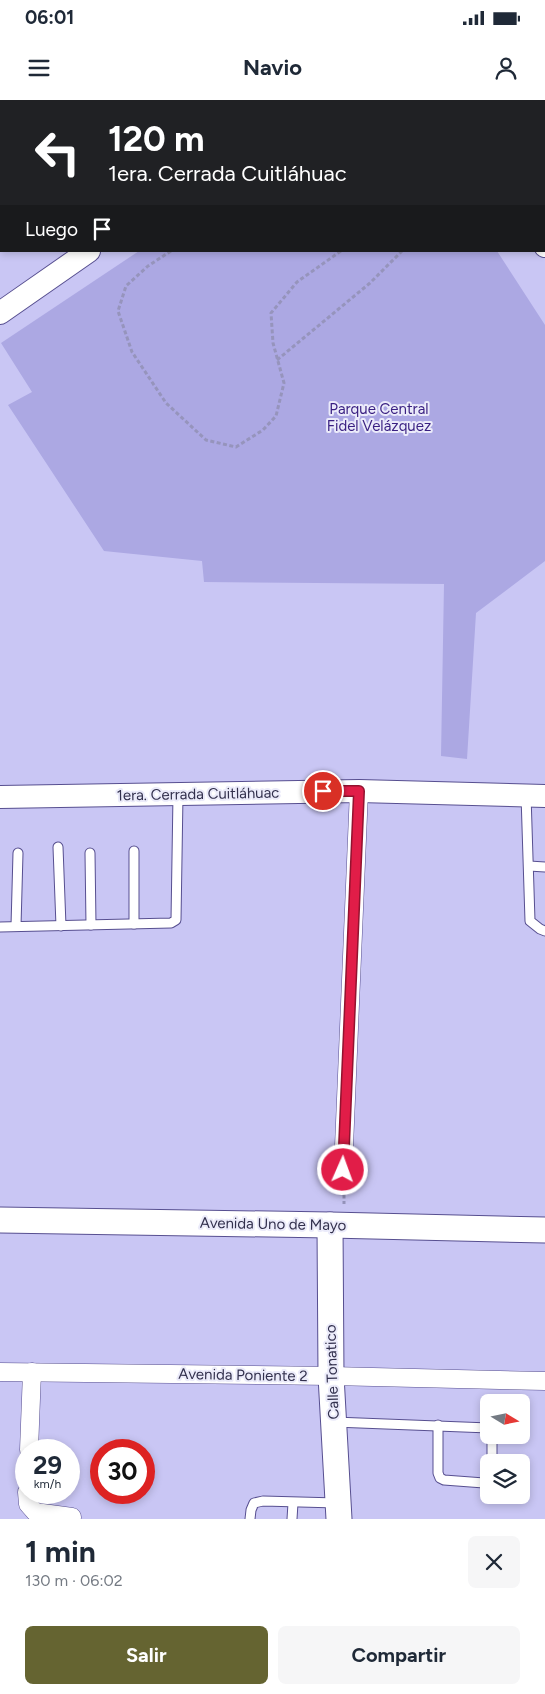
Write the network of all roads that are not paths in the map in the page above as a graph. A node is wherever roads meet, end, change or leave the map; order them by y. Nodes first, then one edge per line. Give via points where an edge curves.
1 (88, 252) edge
2 (0, 313) edge
3 (359, 791) junction
4 (178, 794) junction
5 (535, 795) edge
6 (0, 797) edge
7 (58, 847) dead end
8 (134, 851) dead end
9 (18, 852) dead end
10 (90, 853) dead end
11 (529, 866) junction
12 (545, 867) edge
13 (134, 924) junction
14 (91, 925) junction
15 (16, 926) junction
16 (61, 926) junction
17 (0, 927) edge
18 (545, 931) edge
19 (343, 1170) road end
20 (0, 1220) edge
21 (338, 1225) junction
22 (545, 1230) edge
23 (0, 1372) edge
24 (32, 1372) junction
25 (331, 1376) junction
26 (545, 1381) edge
27 (334, 1422) junction
28 (438, 1425) junction
29 (480, 1427) edge
30 (29, 1439) edge
31 (480, 1483) edge
32 (292, 1503) junction
33 (28, 1504) edge
34 (339, 1511) edge
35 (72, 1517) dead end
36 (250, 1519) edge
37 (292, 1519) edge

1 - 2 street
3 - 4 street, 1era. Cerrada Cuitláhuac
3 - 5 street, 1era. Cerrada Cuitláhuac
3 - 19 street
4 - 6 street, 1era. Cerrada Cuitláhuac
4 - 13 lane via 176,920
5 - 11 lane
7 - 16 lane
8 - 13 lane
9 - 15 lane
10 - 14 lane
11 - 12 lane
11 - 18 lane via 530,921
13 - 14 lane
14 - 16 lane
15 - 16 lane
15 - 17 lane
20 - 21 main road, Avenida Uno de Mayo
21 - 22 main road, Avenida Uno de Mayo
21 - 25 main road, Calle Tonatico
23 - 24 street, Avenida Poniente 2
24 - 25 street, Avenida Poniente 2
24 - 30 street
25 - 26 street, Avenida Poniente 2
25 - 27 main road, Calle Tonatico
27 - 28 lane
27 - 34 main road, Calle Tonatico
28 - 29 lane
28 - 31 lane via 440,1478
32 - 34 lane
32 - 36 lane via 254,1503
32 - 37 lane
33 - 35 street via 35,1512

